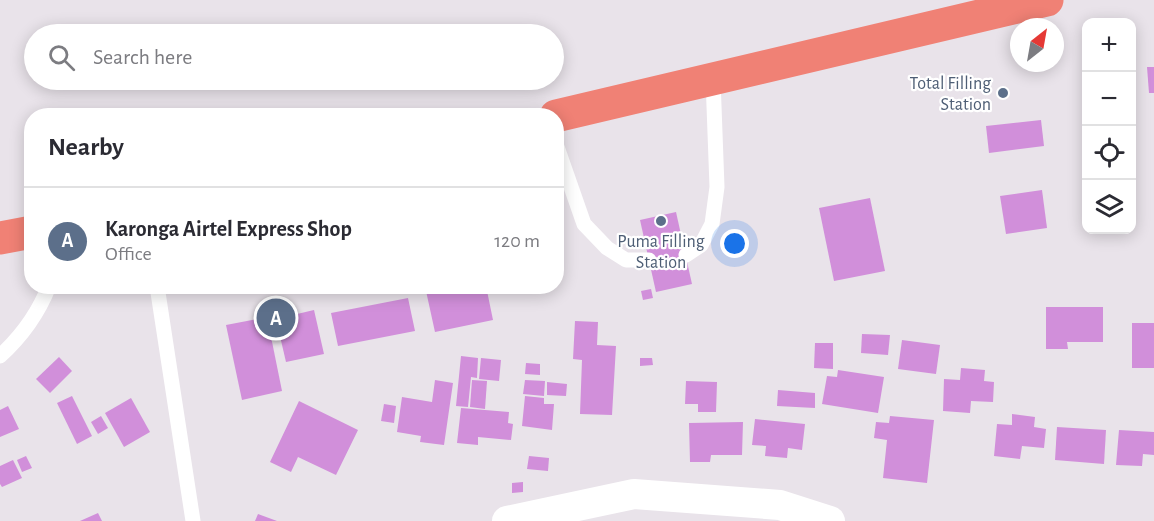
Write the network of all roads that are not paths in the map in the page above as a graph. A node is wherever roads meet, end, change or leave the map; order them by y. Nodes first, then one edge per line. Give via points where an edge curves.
1 (1047, 0) edge
2 (713, 79) junction
3 (564, 114) edge
4 (564, 167) edge
5 (24, 234) edge
6 (0, 238) edge
7 (686, 255) dead end
8 (649, 260) dead end
9 (47, 294) edge
10 (158, 294) edge
11 (0, 356) edge
12 (193, 521) edge
13 (507, 521) edge
14 (830, 521) edge

1 - 2 highway
2 - 3 highway
2 - 7 lane via 717,188 712,224 700,245
4 - 8 lane via 584,224 607,248 626,260
5 - 6 highway
9 - 11 lane via 17,340
10 - 12 lane
13 - 14 street via 634,494 780,505

